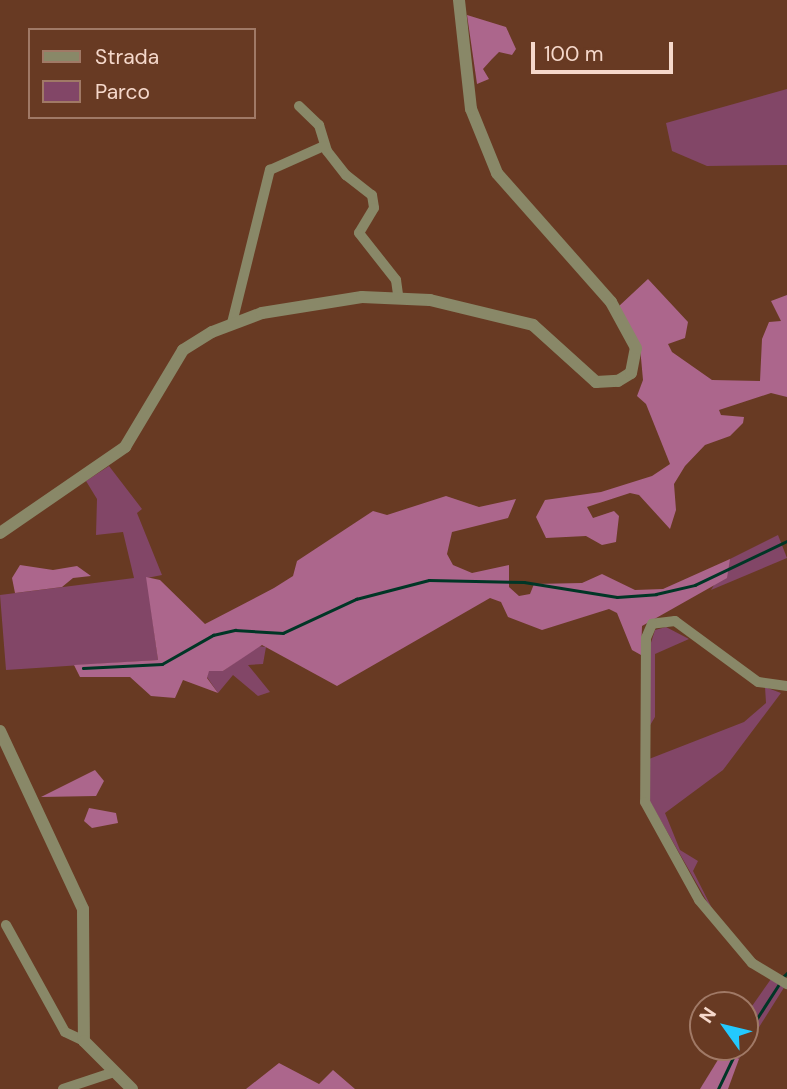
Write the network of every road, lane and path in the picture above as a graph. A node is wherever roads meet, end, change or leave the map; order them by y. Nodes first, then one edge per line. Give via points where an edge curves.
1 (459, 0) edge
2 (299, 106) dead end
3 (324, 146) junction
4 (398, 295) junction
5 (232, 323) junction
6 (0, 533) edge
7 (787, 686) edge
8 (0, 731) edge
9 (6, 926) dead end
10 (787, 984) edge
11 (84, 1041) junction
12 (114, 1072) junction
13 (63, 1089) edge
14 (132, 1089) edge

1 - 4 street via 471,109 497,173 611,302 636,348 635,365 625,378 596,382 533,325
2 - 3 street via 319,125
3 - 4 street via 346,174 372,195 374,208 359,233 396,280
3 - 5 street via 270,170
4 - 5 street via 319,302
5 - 6 street via 183,350 125,447
7 - 10 street via 758,682 675,621 652,624 646,638 645,802 699,900 752,963
8 - 11 street via 83,909
9 - 11 street via 65,1032
11 - 12 street
12 - 13 street
12 - 14 street

